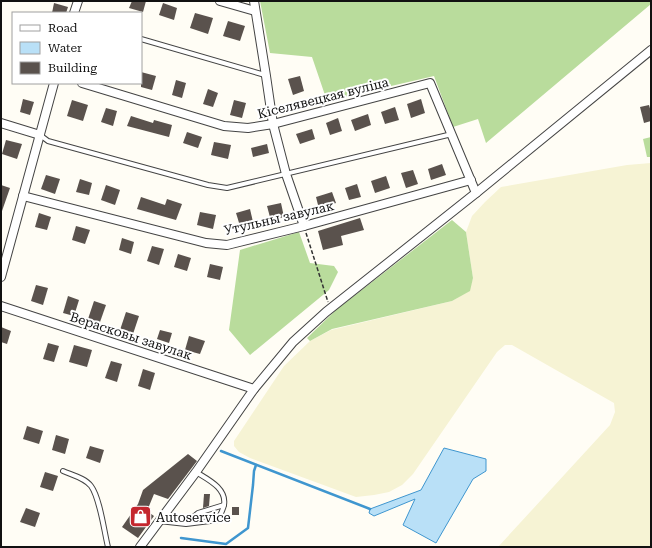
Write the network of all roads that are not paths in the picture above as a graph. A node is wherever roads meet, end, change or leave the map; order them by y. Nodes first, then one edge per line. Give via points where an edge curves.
1 (78, 1) edge
2 (220, 1) edge
3 (254, 1) edge
4 (255, 11) junction
5 (74, 12) edge
6 (142, 39) edge
7 (651, 50) edge
8 (266, 76) junction
9 (54, 84) edge
10 (85, 84) edge
11 (1, 123) edge
12 (273, 124) junction
13 (452, 134) junction
14 (40, 135) junction
15 (286, 174) junction
16 (471, 180) junction
17 (476, 194) junction
18 (23, 196) junction
19 (304, 226) junction
20 (1, 277) edge
21 (1, 306) edge
22 (254, 389) junction
23 (63, 471) dead end
24 (196, 472) junction
25 (224, 505) junction
26 (158, 521) junction
27 (186, 524) junction
28 (108, 547) edge
29 (140, 547) edge

1 - 5 street
2 - 4 street
3 - 4 street
4 - 8 street
6 - 8 lane
7 - 17 street
8 - 12 street
9 - 14 street
10 - 12 street, Кіселявецкая вуліца via 224,126 248,128
11 - 14 street
12 - 13 street, Кіселявецкая вуліца via 430,83
12 - 15 street
13 - 15 lane
13 - 16 street
14 - 15 lane via 48,141 208,185 227,188
14 - 18 street
15 - 19 street
16 - 17 street
16 - 19 street, Утульны завулак
17 - 22 street via 330,309 293,342
18 - 19 street, Утульны завулак via 206,244 227,245
18 - 20 street
21 - 22 street, Верасковы завулак
22 - 24 street
23 - 28 lane via 91,486
24 - 25 lane via 218,486 224,495
24 - 26 street
25 - 27 lane via 198,512
25 - 27 lane via 218,520
26 - 27 lane
26 - 29 street

